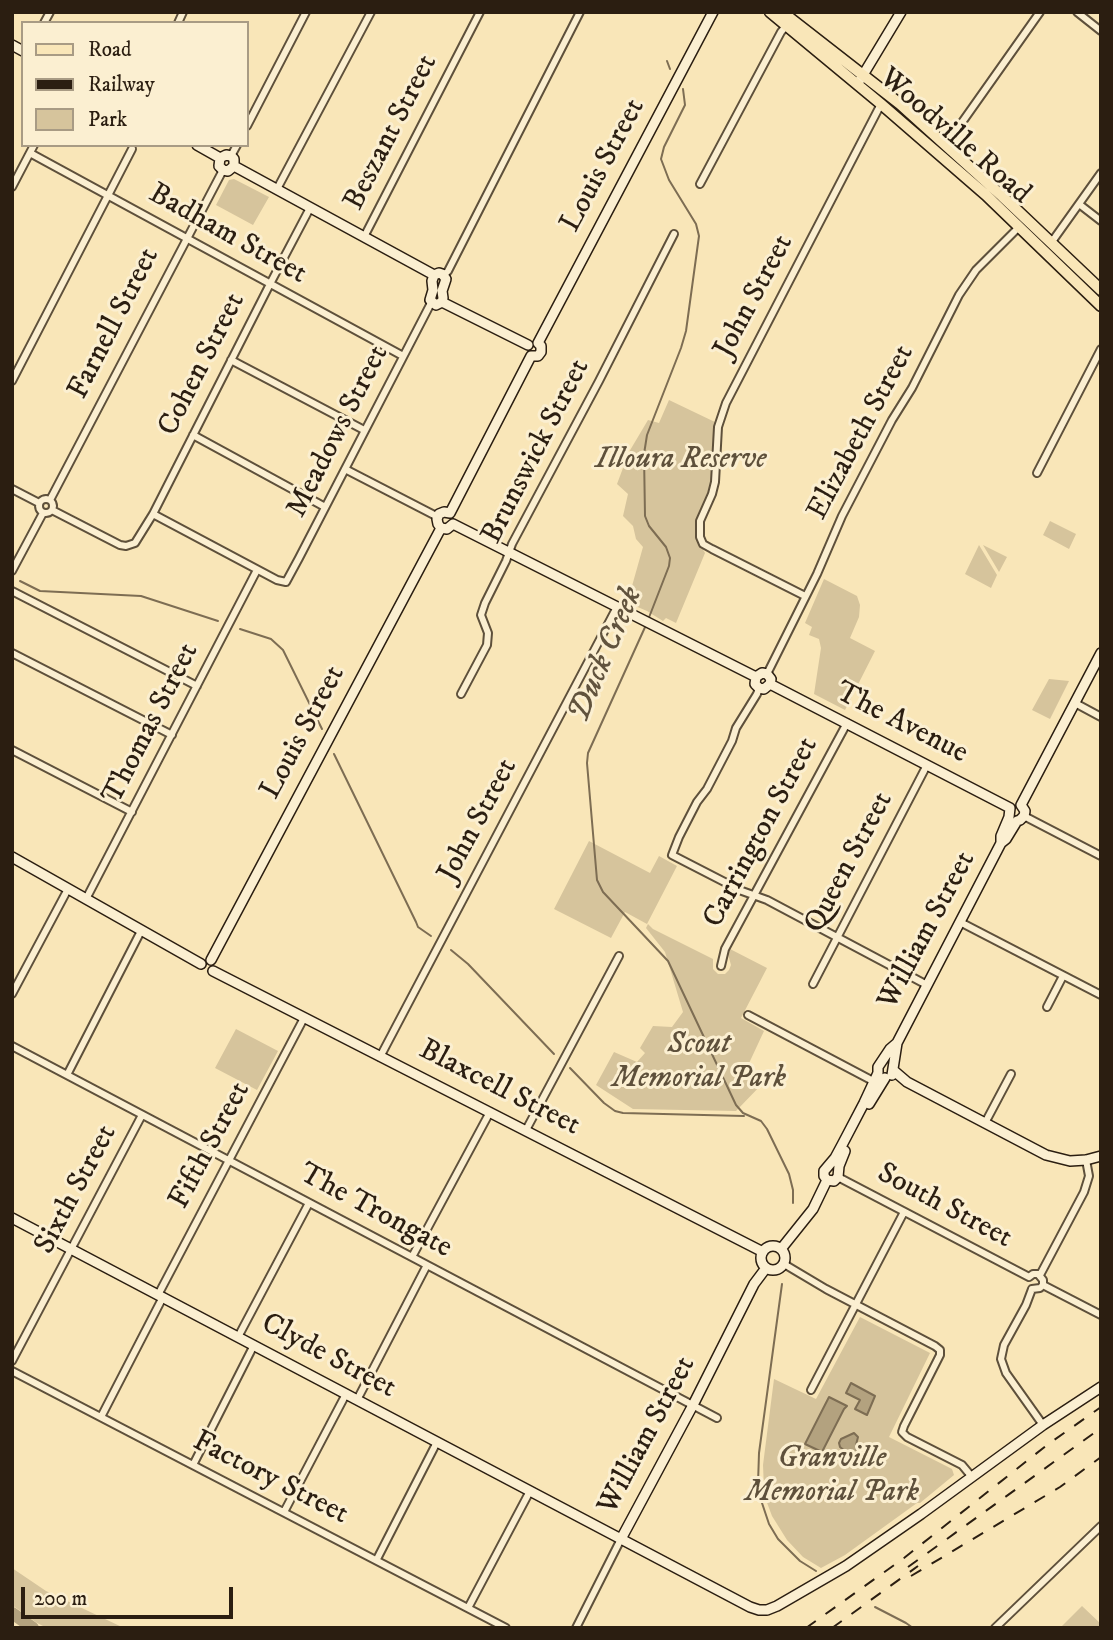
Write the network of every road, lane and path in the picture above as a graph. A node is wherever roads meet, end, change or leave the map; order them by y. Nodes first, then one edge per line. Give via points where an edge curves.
1 (306, 12) edge
2 (371, 12) edge
3 (480, 12) edge
4 (580, 12) edge
5 (713, 12) edge
6 (770, 12) edge
7 (782, 12) edge
8 (901, 12) edge
9 (1040, 12) edge
10 (1077, 12) edge
11 (787, 25) junction
12 (1101, 31) edge
13 (860, 80) junction
14 (881, 104) junction
15 (248, 124) edge
16 (946, 145) junction
17 (33, 147) edge
18 (200, 147) edge
19 (236, 147) edge
20 (132, 149) dead end
21 (30, 153) junction
22 (231, 156) junction
23 (220, 159) junction
24 (234, 166) junction
25 (223, 170) junction
26 (1101, 173) edge
27 (700, 184) dead end
28 (12, 187) edge
29 (277, 189) junction
30 (108, 196) junction
31 (1079, 204) junction
32 (310, 208) junction
33 (1101, 221) edge
34 (1019, 227) junction
35 (674, 234) dead end
36 (364, 237) junction
37 (186, 238) junction
38 (1051, 243) junction
39 (439, 275) junction
40 (270, 284) junction
41 (1101, 290) edge
42 (442, 302) junction
43 (431, 303) junction
44 (1101, 306) edge
45 (538, 343) junction
46 (528, 345) junction
47 (1101, 349) edge
48 (403, 356) junction
49 (531, 356) junction
50 (231, 360) junction
51 (12, 381) edge
52 (364, 430) junction
53 (193, 435) junction
54 (345, 469) junction
55 (1037, 473) dead end
56 (12, 489) edge
57 (50, 499) junction
58 (39, 503) junction
59 (325, 507) junction
60 (52, 510) junction
61 (43, 513) junction
62 (450, 513) junction
63 (153, 514) junction
64 (438, 517) junction
65 (453, 524) junction
66 (441, 528) junction
67 (509, 553) junction
68 (257, 570) junction
69 (12, 571) edge
70 (12, 591) edge
71 (806, 596) junction
72 (617, 607) junction
73 (12, 653) edge
74 (1101, 653) edge
75 (767, 674) junction
76 (756, 677) junction
77 (770, 684) junction
78 (197, 686) junction
79 (759, 688) junction
80 (461, 694) dead end
81 (1075, 703) junction
82 (1101, 717) edge
83 (847, 723) junction
84 (172, 735) junction
85 (12, 750) edge
86 (927, 765) junction
87 (132, 812) junction
88 (1015, 815) junction
89 (1101, 856) edge
90 (12, 857) edge
91 (68, 888) junction
92 (754, 895) junction
93 (86, 899) junction
94 (960, 922) junction
95 (141, 930) junction
96 (837, 937) junction
97 (619, 956) dead end
98 (211, 960) junction
99 (201, 964) junction
100 (721, 966) dead end
101 (213, 971) junction
102 (1063, 976) junction
103 (813, 984) dead end
104 (927, 985) junction
105 (12, 994) edge
106 (1101, 995) edge
107 (1047, 1007) dead end
108 (748, 1015) dead end
109 (304, 1018) junction
110 (12, 1046) edge
111 (380, 1057) junction
112 (884, 1073) junction
113 (66, 1074) junction
114 (1011, 1074) dead end
115 (490, 1112) junction
116 (142, 1115) junction
117 (985, 1123) junction
118 (526, 1130) junction
119 (1101, 1156) edge
120 (1086, 1160) junction
121 (229, 1161) junction
122 (828, 1167) junction
123 (838, 1174) junction
124 (827, 1180) junction
125 (309, 1203) junction
126 (904, 1212) junction
127 (12, 1218) edge
128 (72, 1249) junction
129 (781, 1249) junction
130 (763, 1252) junction
131 (412, 1257) junction
132 (784, 1264) junction
133 (427, 1265) junction
134 (766, 1268) junction
135 (1040, 1275) junction
136 (1029, 1278) junction
137 (1043, 1285) junction
138 (1032, 1289) junction
139 (160, 1296) junction
140 (856, 1304) junction
141 (1101, 1315) edge
142 (238, 1337) junction
143 (254, 1345) junction
144 (12, 1361) edge
145 (12, 1371) edge
146 (1101, 1387) edge
147 (811, 1390) dead end
148 (346, 1394) junction
149 (357, 1400) junction
150 (693, 1405) junction
151 (101, 1416) junction
152 (717, 1418) dead end
153 (1043, 1425) junction
154 (438, 1442) junction
155 (193, 1465) junction
156 (972, 1477) junction
157 (530, 1491) junction
158 (284, 1512) junction
159 (1101, 1527) edge
160 (621, 1539) junction
161 (377, 1559) junction
162 (468, 1608) junction
163 (506, 1628) edge
164 (576, 1628) edge
165 (995, 1628) edge

1 - 15 street
2 - 29 street
3 - 36 street, Beszant Street
4 - 39 street via 448,271
5 - 45 street, Louis Street
6 - 11 main road, Woodville Road
7 - 13 main road, Woodville Road
8 - 13 street
9 - 16 street
10 - 12 street
11 - 13 main road, Woodville Road
11 - 27 street
13 - 14 main road, Woodville Road
13 - 16 main road, Woodville Road via 900,104
14 - 34 main road, Woodville Road
14 - 71 street, John Street via 726,403 718,427 715,482 700,521 703,544
16 - 38 main road, Woodville Road
17 - 21 street
18 - 23 street
19 - 22 street
20 - 30 street
21 - 28 street
21 - 30 street, Badham Street
22 - 23 street
22 - 24 street
23 - 25 street
24 - 25 street
24 - 29 street
25 - 37 street, Farnell Street
26 - 31 street
29 - 32 street
30 - 37 street, Badham Street
30 - 51 street
31 - 33 street
31 - 38 street
32 - 36 street
32 - 40 street, Cohen Street
34 - 44 main road, Woodville Road
34 - 71 street, Elizabeth Street via 976,270 959,295 842,516
35 - 67 street, Brunswick Street
36 - 39 street
37 - 40 street, Badham Street
37 - 57 street, Farnell Street
38 - 41 main road, Woodville Road
39 - 42 street via 446,279
39 - 43 street via 432,281
40 - 48 street, Badham Street
40 - 50 street, Cohen Street
42 - 43 street
42 - 46 street
43 - 48 street, Meadows Street
45 - 46 street
45 - 49 street via 541,352
46 - 49 street
47 - 55 street
48 - 52 street, Meadows Street
49 - 62 street
50 - 52 street
50 - 53 street, Cohen Street
52 - 54 street, Meadows Street
53 - 59 street
53 - 63 street, Cohen Street
54 - 59 street, Meadows Street
54 - 64 street
56 - 58 street
57 - 58 street
57 - 60 street
58 - 61 street
59 - 68 street, Meadows Street via 285,582
60 - 61 street
60 - 63 street, Cohen Street via 127,546 135,543
61 - 69 street
62 - 64 street
62 - 65 street
63 - 68 street
64 - 66 street
65 - 66 street
65 - 67 street
66 - 98 street, Louis Street
67 - 72 street
67 - 80 street, Brunswick Street via 481,615 487,645
68 - 78 street, Thomas Street
70 - 78 street
71 - 75 street, Elizabeth Street
72 - 76 street
72 - 111 street, John Street
73 - 84 street
74 - 81 street
75 - 76 street
75 - 77 street
76 - 79 street
77 - 79 street
77 - 83 street, The Avenue
78 - 84 street, Thomas Street
79 - 92 street via 672,855
81 - 82 street
81 - 88 street via 1021,805 1013,805
83 - 86 street, The Avenue
83 - 92 street, Carrington Street
84 - 87 street, Thomas Street
85 - 87 street
86 - 88 street, The Avenue
86 - 96 street, Queen Street
87 - 93 street, Thomas Street
88 - 89 street, The Avenue
88 - 94 street, William Street
90 - 91 street
91 - 93 street
91 - 105 street
92 - 96 street
92 - 100 street, Carrington Street via 725,949
93 - 95 street
94 - 102 street
94 - 104 street, William Street
95 - 99 street
95 - 113 street
96 - 103 street, Queen Street
96 - 104 street
97 - 118 street
98 - 99 street
98 - 101 street
99 - 101 street via 205,974
101 - 109 street, Blaxcell Street
102 - 106 street
102 - 107 street
104 - 112 street, William Street
108 - 112 street
109 - 111 street, Blaxcell Street
109 - 121 street, Fifth Street
110 - 113 street, The Trongate
111 - 115 street, Blaxcell Street
112 - 117 street
112 - 122 street, William Street
112 - 123 street, William Street
113 - 116 street, The Trongate
114 - 117 street
115 - 118 street, Blaxcell Street
115 - 131 street
116 - 121 street, The Trongate
116 - 128 street, Sixth Street
117 - 120 street via 1054,1158
118 - 130 street, Blaxcell Street
119 - 120 street
120 - 135 street via 1084,1192
121 - 125 street, The Trongate
121 - 139 street, Fifth Street
122 - 123 street via 835,1167
122 - 124 street via 824,1173
123 - 124 street via 834,1181
123 - 126 street, South Street
124 - 129 street via 813,1209
125 - 131 street, The Trongate
125 - 142 street
126 - 136 street, South Street
126 - 140 street
127 - 128 street, Clyde Street
128 - 139 street, Clyde Street
128 - 144 street, Sixth Street
129 - 130 street via 770,1247
129 - 132 street
130 - 134 street via 761,1261
131 - 133 street, The Trongate
132 - 134 street via 776,1270
132 - 140 street
133 - 149 street
133 - 150 street, The Trongate
134 - 150 street, William Street
135 - 136 street
135 - 137 street
136 - 138 street
137 - 138 street
137 - 141 street
138 - 153 street via 1001,1359
139 - 142 street, Clyde Street
139 - 151 street, Fifth Street
140 - 147 street
140 - 156 street via 940,1350 903,1434 962,1465
142 - 143 street, Clyde Street
143 - 148 street, Clyde Street
143 - 155 street
145 - 151 street, Factory Street
146 - 153 street
148 - 149 street, Clyde Street
148 - 158 street
149 - 154 street, Clyde Street
150 - 152 street, The Trongate
150 - 160 street, William Street
151 - 155 street, Factory Street
153 - 156 street
154 - 157 street, Clyde Street
154 - 161 street
155 - 158 street, Factory Street
156 - 160 street, Clyde Street via 846,1566 766,1610 752,1608
157 - 160 street, Clyde Street
157 - 162 street
158 - 161 street, Factory Street
159 - 165 street
160 - 164 street, William Street
161 - 162 street, Factory Street
162 - 163 street, Factory Street

